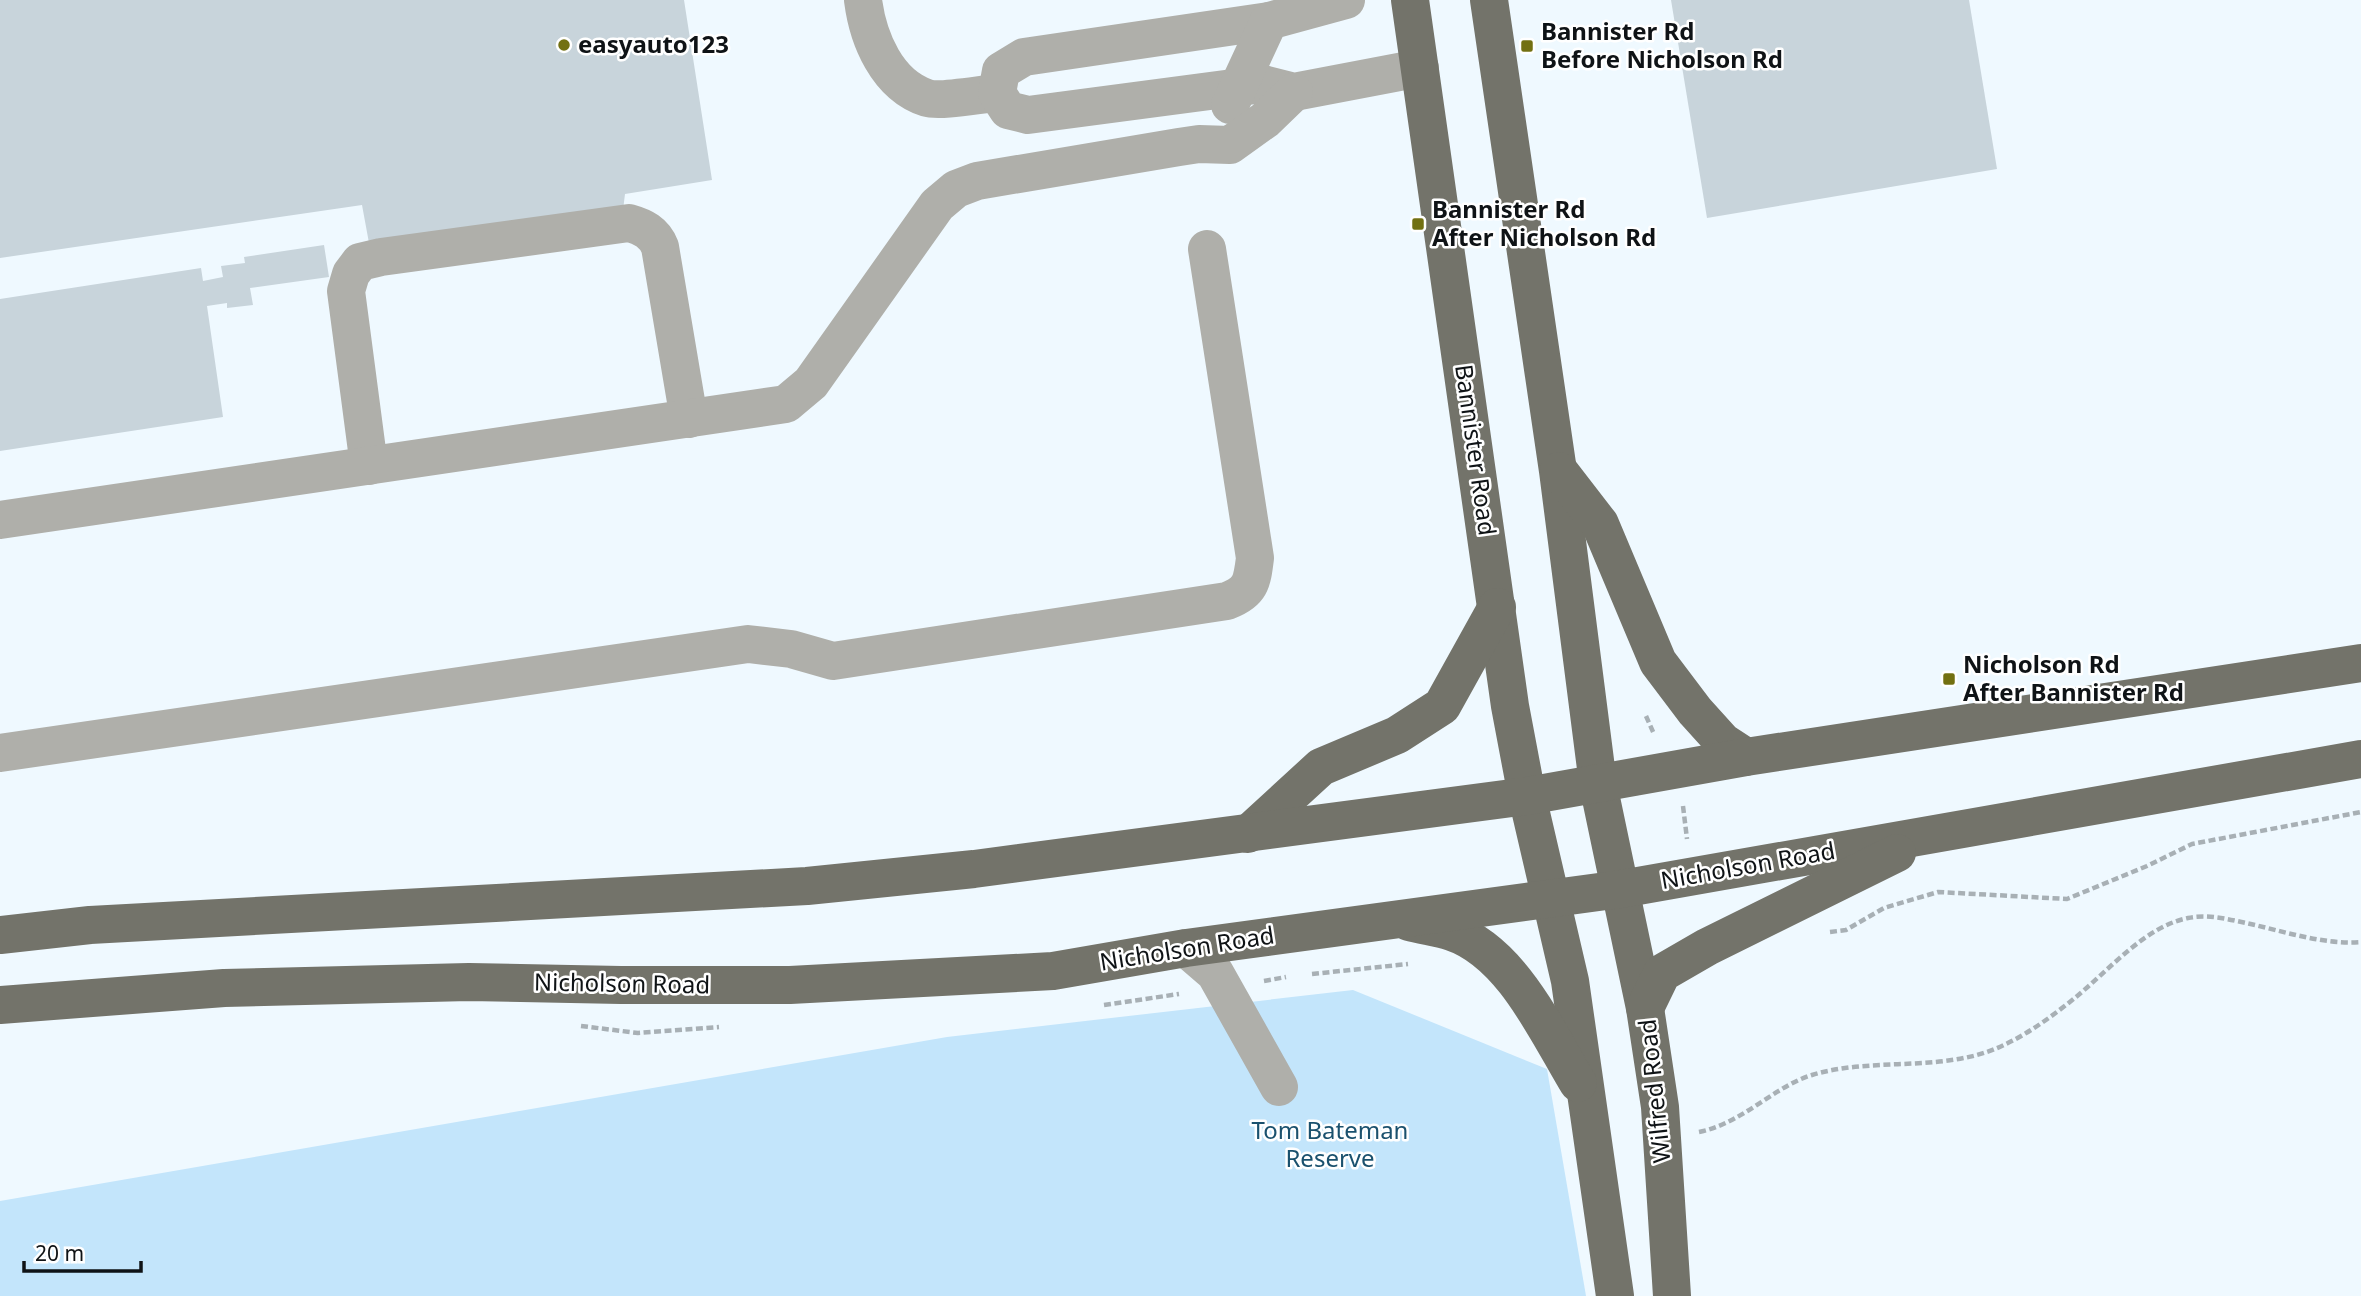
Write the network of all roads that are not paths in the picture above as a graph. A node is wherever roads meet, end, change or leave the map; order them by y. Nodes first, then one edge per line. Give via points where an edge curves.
1 (863, 0) edge
2 (1346, 0) edge
3 (1410, 0) edge
4 (1489, 0) edge
5 (1269, 21) junction
6 (1420, 68) junction
7 (1238, 89) junction
8 (1294, 92) junction
9 (997, 93) junction
10 (1199, 144) junction
11 (1207, 249) dead end
12 (689, 419) junction
13 (369, 466) junction
14 (1558, 471) junction
15 (0, 520) edge
16 (1497, 607) junction
17 (2361, 663) edge
18 (0, 753) edge
19 (1746, 757) junction
20 (2361, 759) edge
21 (1598, 784) junction
22 (1527, 796) junction
23 (1248, 834) junction
24 (1933, 835) junction
25 (1621, 888) junction
26 (1551, 897) junction
27 (1394, 919) junction
28 (0, 935) edge
29 (1186, 948) junction
30 (0, 1005) edge
31 (1645, 1008) junction
32 (1279, 1087) dead end
33 (1586, 1096) junction
34 (1615, 1296) edge
35 (1672, 1296) edge

1 - 9 lane via 884,65 900,85 929,99
2 - 5 lane
3 - 6 main road, Bannister Road
4 - 14 main road
5 - 7 lane
5 - 9 lane via 1024,57 1000,71
6 - 8 lane
6 - 16 main road, Bannister Road
7 - 8 lane via 1263,84
7 - 9 lane via 1028,115 1008,110
7 - 10 lane via 1221,124
8 - 10 lane via 1230,145
10 - 12 lane via 977,181 956,189 937,205 811,383 786,404
11 - 18 lane via 1255,558 1252,580 1243,595 833,661 791,649 748,644
12 - 13 lane
12 - 13 lane via 660,247 656,237 642,227 629,223 381,257 360,262 346,291
13 - 15 lane
14 - 19 main road via 1600,524 1658,662 1723,742
14 - 21 main road
16 - 22 main road, Bannister Road
16 - 23 main road via 1442,706 1396,735 1321,767
17 - 19 main road
19 - 21 main road
20 - 24 main road, Nicholson Road
21 - 22 main road
21 - 25 main road
22 - 23 main road
22 - 26 main road, Bannister Road
23 - 28 main road via 807,887 90,925
24 - 25 main road, Nicholson Road
24 - 31 main road via 1662,973
25 - 26 main road, Nicholson Road
25 - 31 main road, Wilfred Road
26 - 27 main road, Nicholson Road
26 - 33 main road via 1570,981
27 - 29 main road, Nicholson Road
27 - 33 main road via 1453,932 1480,947 1514,978
29 - 30 main road, Nicholson Road via 1053,971 790,985 469,982 292,986
29 - 32 lane via 1215,972
31 - 35 main road, Wilfred Road via 1660,1107
33 - 34 main road

